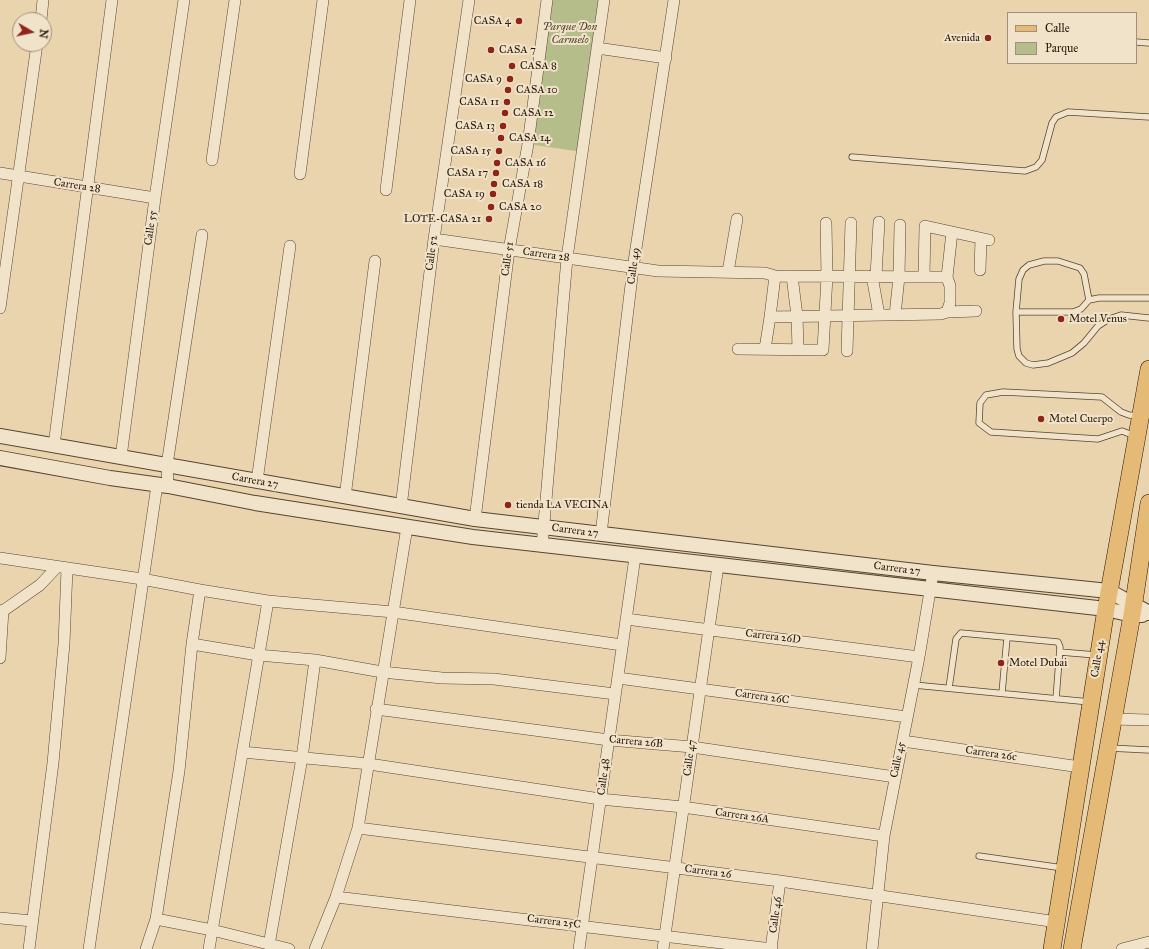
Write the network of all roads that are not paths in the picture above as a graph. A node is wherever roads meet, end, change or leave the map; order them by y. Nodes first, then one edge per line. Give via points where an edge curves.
1 (43, 0) edge
2 (112, 0) edge
3 (184, 0) edge
4 (235, 0) edge
5 (322, 0) edge
6 (410, 0) edge
7 (469, 0) edge
8 (547, 0) edge
9 (604, 0) edge
10 (674, 0) edge
11 (42, 12) edge
12 (1137, 42) edge
13 (1149, 43) edge
14 (597, 48) junction
15 (36, 52) edge
16 (666, 58) junction
17 (1149, 117) edge
18 (852, 157) dead end
19 (212, 160) dead end
20 (0, 173) edge
21 (300, 174) dead end
22 (19, 176) junction
23 (88, 187) junction
24 (386, 190) dead end
25 (155, 198) junction
26 (737, 219) dead end
27 (879, 222) dead end
28 (826, 223) dead end
29 (851, 223) dead end
30 (900, 224) dead end
31 (952, 232) junction
32 (202, 235) dead end
33 (434, 239) junction
34 (290, 246) dead end
35 (508, 250) junction
36 (567, 258) junction
37 (375, 261) dead end
38 (633, 268) junction
39 (980, 270) dead end
40 (728, 272) junction
41 (775, 276) junction
42 (792, 276) junction
43 (827, 276) junction
44 (851, 276) junction
45 (874, 276) junction
46 (899, 277) junction
47 (924, 277) junction
48 (947, 277) junction
49 (1149, 298) edge
50 (1089, 300) junction
51 (0, 308) edge
52 (976, 311) dead end
53 (947, 312) junction
54 (1016, 312) junction
55 (879, 315) junction
56 (895, 315) junction
57 (797, 316) junction
58 (824, 316) junction
59 (849, 316) junction
60 (770, 317) junction
61 (1149, 318) edge
62 (738, 348) dead end
63 (765, 349) junction
64 (798, 349) junction
65 (847, 351) dead end
66 (1149, 369) edge
67 (1142, 416) junction
68 (0, 436) edge
69 (1138, 437) junction
70 (54, 445) junction
71 (121, 457) junction
72 (0, 458) edge
73 (167, 465) junction
74 (257, 481) junction
75 (163, 485) junction
76 (345, 497) junction
77 (1149, 503) edge
78 (401, 507) junction
79 (475, 519) junction
80 (544, 527) junction
81 (407, 528) junction
82 (601, 534) junction
83 (542, 546) junction
84 (635, 556) junction
85 (0, 558) edge
86 (718, 566) junction
87 (62, 568) junction
88 (933, 573) junction
89 (142, 579) junction
90 (200, 590) junction
91 (930, 590) junction
92 (1109, 591) junction
93 (268, 600) junction
94 (1106, 609) junction
95 (1133, 610) junction
96 (2, 611) edge
97 (393, 612) junction
98 (1149, 614) edge
99 (626, 619) junction
100 (709, 629) junction
101 (1007, 638) junction
102 (192, 644) junction
103 (622, 645) junction
104 (1060, 652) junction
105 (258, 655) junction
106 (1099, 655) junction
107 (919, 657) junction
108 (0, 658) edge
109 (315, 660) junction
110 (382, 672) junction
111 (618, 678) junction
112 (914, 685) junction
113 (700, 688) junction
114 (949, 688) junction
115 (1002, 693) junction
116 (615, 694) junction
117 (1056, 699) junction
118 (1092, 702) junction
119 (376, 709) junction
120 (907, 717) junction
121 (1113, 718) junction
122 (1149, 720) edge
123 (609, 740) junction
124 (903, 741) junction
125 (692, 747) junction
126 (1107, 748) junction
127 (1149, 750) edge
128 (242, 752) junction
129 (302, 758) junction
130 (369, 764) junction
131 (1080, 767) junction
132 (894, 777) junction
133 (600, 799) junction
134 (683, 807) junction
135 (358, 828) junction
136 (884, 836) junction
137 (592, 856) junction
138 (979, 856) dead end
139 (674, 869) junction
140 (1066, 869) junction
141 (780, 881) junction
142 (878, 895) junction
143 (336, 897) junction
144 (0, 918) edge
145 (156, 919) junction
146 (32, 921) junction
147 (1057, 922) junction
148 (582, 926) junction
149 (212, 930) junction
150 (663, 935) junction
151 (1149, 942) edge
152 (269, 945) junction
153 (30, 949) edge
154 (89, 949) edge
155 (146, 949) edge
156 (209, 949) edge
157 (289, 949) edge
158 (315, 949) edge
159 (579, 949) edge
160 (663, 949) edge
161 (771, 949) edge
162 (872, 949) edge
163 (1052, 949) edge
164 (1072, 949) edge
165 (1122, 949) edge

1 - 11 street
2 - 23 street
3 - 25 street, Calle 55
4 - 19 street
5 - 21 street
6 - 24 street
7 - 33 street, Calle 52
8 - 35 street, Calle 51 via 528,144
9 - 14 street
10 - 16 street, Calle 49
12 - 13 lane
14 - 16 street
14 - 36 street
15 - 22 street
16 - 38 street, Calle 49
17 - 18 lane via 1068,112 1056,117 1042,160 1036,167 1025,171
20 - 22 street, Carrera 28
22 - 23 street, Carrera 28
22 - 51 street
23 - 25 street, Carrera 28
23 - 70 street
25 - 71 street, Calle 55
26 - 40 street
27 - 45 street
28 - 43 street
29 - 44 street
30 - 46 street
31 - 39 street via 985,240
31 - 47 street via 925,226
31 - 48 street
32 - 73 street
33 - 35 street, Carrera 28
33 - 78 street, Calle 52
34 - 74 street
35 - 36 street, Carrera 28
35 - 79 street, Calle 51
36 - 38 street, Carrera 28
36 - 80 street
37 - 76 street
38 - 40 street, Carrera 28
38 - 82 street, Calle 49
40 - 41 street, Carrera 28 via 764,273
41 - 42 street, Carrera 28
41 - 60 street
42 - 43 street, Carrera 28
42 - 57 street
43 - 44 street, Carrera 28
43 - 58 street
44 - 45 street, Carrera 28
44 - 59 street
45 - 46 street, Carrera 28
45 - 55 street
46 - 47 street, Carrera 28
46 - 56 street
47 - 48 street, Carrera 28
48 - 53 street via 950,296
49 - 50 lane
50 - 54 lane via 1081,309 1073,312
50 - 54 lane via 1084,274 1080,268 1044,261 1029,265 1023,270 1019,279
52 - 53 street
53 - 56 street
54 - 61 lane via 1019,356 1026,363 1033,365 1072,353 1098,326 1109,319 1121,315
55 - 56 street
55 - 59 street
57 - 58 street
57 - 60 street
57 - 64 street
58 - 59 street
58 - 64 street via 823,350
59 - 65 street
60 - 63 street
62 - 63 street
63 - 64 street
66 - 67 main road, Calle 44
67 - 69 main road, Calle 44
67 - 69 lane via 1121,412 1102,397 1003,392 986,395 980,403 979,423 991,432 1098,439 1122,431
68 - 70 street, Carrera 27
69 - 92 main road, Calle 44
70 - 71 street, Carrera 27
71 - 73 street, Carrera 27
72 - 75 street, Carrera 27
73 - 74 street, Carrera 27
73 - 75 street
74 - 76 street, Carrera 27
75 - 81 street, Carrera 27
75 - 89 street
76 - 78 street, Carrera 27
77 - 95 main road
78 - 79 street, Carrera 27
79 - 80 street, Carrera 27
80 - 82 street, Carrera 27
80 - 83 street
81 - 83 street, Carrera 27
81 - 97 street
82 - 88 street, Carrera 27
83 - 84 street, Carrera 27
84 - 86 street, Carrera 27
84 - 99 street, Calle 48
85 - 87 street
86 - 91 street, Carrera 27
86 - 100 street, Calle 47
87 - 89 street
87 - 96 street
87 - 146 street via 64,644 54,755
88 - 91 street, Calle 45
88 - 92 street, Carrera 27
89 - 90 street
89 - 154 street
90 - 93 street
90 - 102 street
91 - 94 street, Carrera 27
91 - 107 street, Calle 45
92 - 94 main road, Calle 44
92 - 95 street, Carrera 27
93 - 97 street
93 - 105 street
94 - 95 street, Carrera 27
94 - 106 main road, Calle 44
95 - 98 street, Carrera 27
95 - 121 main road
96 - 108 street
97 - 103 street
97 - 110 street
99 - 100 street, Carrera 26D
99 - 103 street, Calle 48
100 - 107 street, Carrera 26D
100 - 113 street, Calle 47
101 - 104 lane via 1058,642
101 - 114 lane via 961,633 956,639
101 - 115 lane
102 - 105 street
102 - 145 street via 179,772
103 - 111 street, Calle 48
104 - 106 lane
104 - 117 lane
105 - 109 street
105 - 128 street
106 - 118 main road, Calle 44
107 - 112 street, Calle 45
109 - 110 street
109 - 129 street
110 - 116 street via 442,678 494,679
110 - 119 street
111 - 113 street, Carrera 26C
111 - 116 street, Calle 48
112 - 114 lane
112 - 120 street, Calle 45
113 - 120 street, Carrera 26C
113 - 125 street, Calle 47
114 - 115 lane
115 - 117 lane
116 - 123 street, Calle 48
117 - 118 lane
118 - 131 main road, Calle 44
119 - 123 street, Carrera 26B
119 - 130 street
120 - 124 street, Calle 45
121 - 122 street
121 - 126 main road
123 - 125 street, Carrera 26B
123 - 133 street, Calle 48
124 - 131 street, Carrera 26c
124 - 132 street, Calle 45
125 - 132 street, Carrera 26B
125 - 134 street, Calle 47
126 - 127 lane
126 - 164 main road
128 - 129 street, Carrera 26A
128 - 149 street
129 - 130 street, Carrera 26A
129 - 152 street
130 - 133 street, Carrera 26A
130 - 135 street
131 - 140 main road, Calle 44
132 - 136 street, Calle 45
133 - 134 street, Carrera 26A
133 - 137 street, Calle 48
134 - 136 street, Carrera 26A
134 - 139 street, Calle 47
135 - 137 street, Carrera 26
135 - 143 street
136 - 142 street, Calle 45
137 - 139 street, Carrera 26
137 - 148 street, Calle 48
138 - 140 lane
139 - 141 street, Carrera 26
139 - 150 street, Calle 47
140 - 147 main road, Calle 44
141 - 142 street, Carrera 26
141 - 161 street, Calle 46
142 - 147 street, Carrera 26
142 - 162 street, Calle 45
143 - 148 street, Carrera 25C
143 - 158 street
144 - 146 street
145 - 149 street
145 - 155 street
146 - 153 street
147 - 163 main road, Calle 44
148 - 150 street, Carrera 25C
148 - 159 street, Calle 48
149 - 152 street
149 - 156 street
150 - 160 street, Calle 47
150 - 161 street, Carrera 25C
151 - 165 street
152 - 157 street

